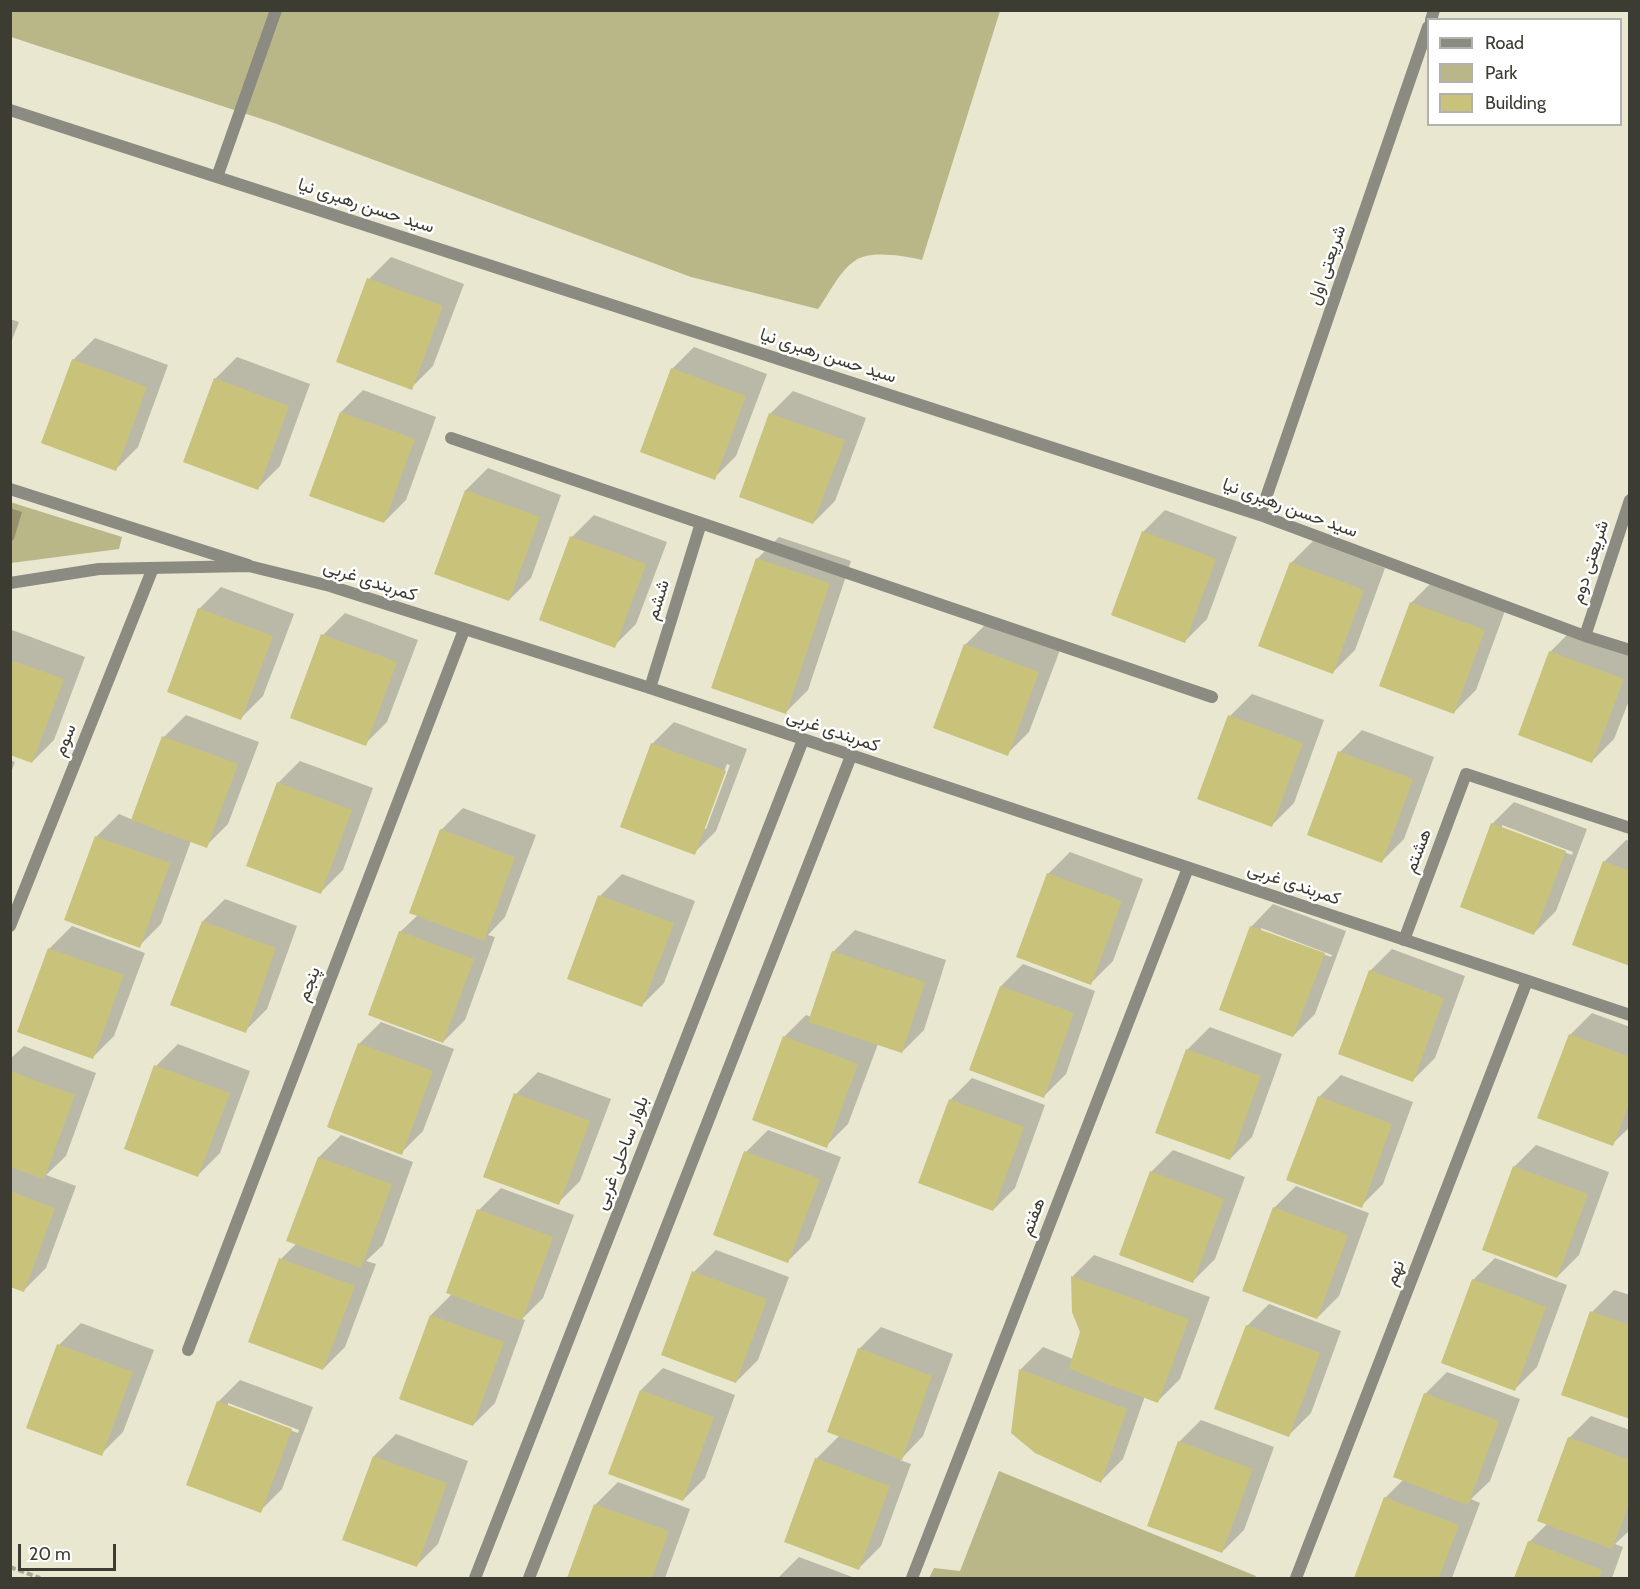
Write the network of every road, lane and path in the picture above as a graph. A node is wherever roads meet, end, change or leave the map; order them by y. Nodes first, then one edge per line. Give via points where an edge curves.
1 (276, 10) edge
2 (1427, 30) edge
3 (10, 110) edge
4 (217, 177) junction
5 (452, 438) dead end
6 (10, 489) edge
7 (1629, 500) edge
8 (1260, 515) junction
9 (700, 523) junction
10 (249, 566) junction
11 (153, 568) junction
12 (10, 583) edge
13 (464, 630) junction
14 (1585, 636) junction
15 (1629, 650) edge
16 (650, 688) junction
17 (1212, 697) dead end
18 (803, 740) junction
19 (851, 756) junction
20 (1629, 828) edge
21 (1188, 868) junction
22 (10, 926) edge
23 (1404, 940) junction
24 (1527, 981) junction
25 (1629, 1015) edge
26 (188, 1350) dead end
27 (10, 1568) edge
28 (40, 1578) edge
29 (475, 1578) edge
30 (529, 1578) edge
31 (912, 1578) edge
32 (1296, 1578) edge

1 - 4 street
2 - 8 street, شریعتی اول
3 - 4 street, سید حسن رهبری نیا
4 - 8 street, سید حسن رهبری نیا
5 - 9 street
6 - 10 street
7 - 14 street, شریعتی دوم
8 - 14 street, سید حسن رهبری نیا
9 - 16 street, ششم
9 - 17 street
10 - 11 street, کمربندی غربی
10 - 13 street, کمربندی غربی via 330,586
11 - 12 street, کمربندی غربی via 99,569
11 - 22 street, سوم
13 - 16 street, کمربندی غربی
13 - 26 street, پنجم
14 - 15 street, سید حسن رهبری نیا
16 - 18 street, کمربندی غربی
18 - 19 street, کمربندی غربی
18 - 29 street, بلوار ساحلی غربی
19 - 21 street, کمربندی غربی
19 - 30 street
20 - 23 street, هشتم via 1466,774
21 - 23 street, کمربندی غربی
21 - 31 street, هفتم
23 - 24 street, کمربندی غربی
24 - 25 street, کمربندی غربی
24 - 32 street, نهم
27 - 28 path

